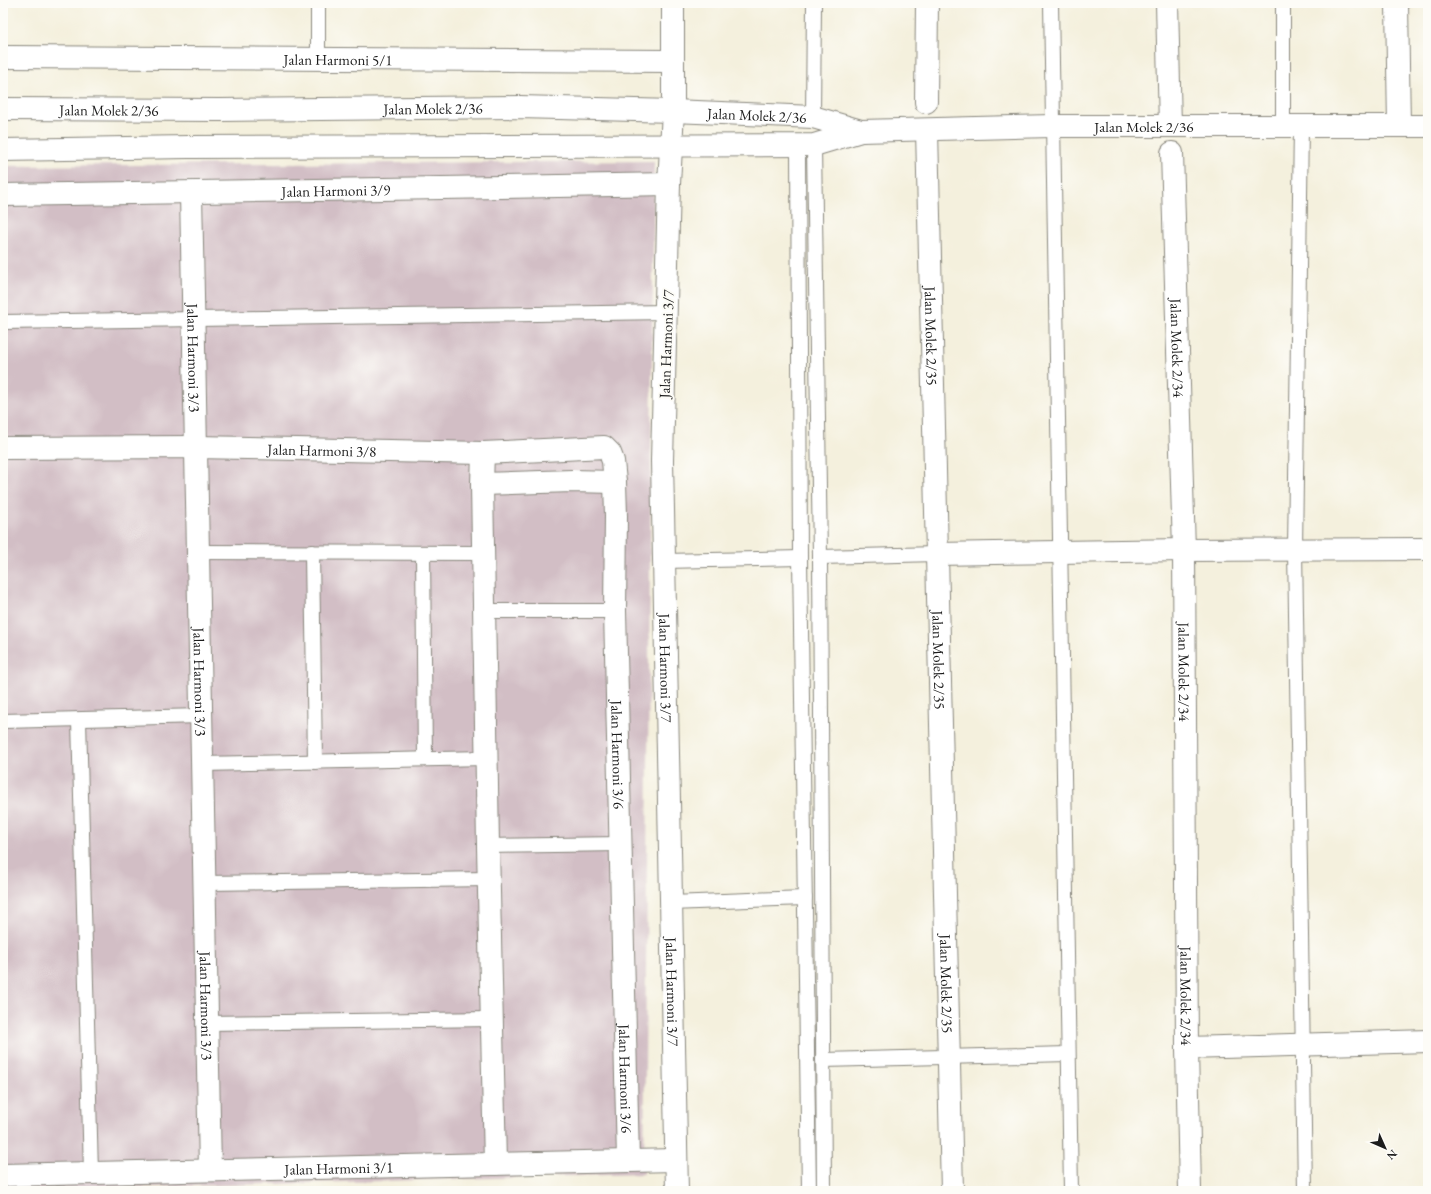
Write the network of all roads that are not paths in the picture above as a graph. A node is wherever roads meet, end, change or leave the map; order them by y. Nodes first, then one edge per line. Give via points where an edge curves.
1 (318, 3) edge
2 (673, 3) edge
3 (814, 3) edge
4 (927, 3) edge
5 (1051, 3) edge
6 (1168, 3) edge
7 (1283, 3) edge
8 (1397, 3) edge
9 (3, 57) edge
10 (318, 60) junction
11 (672, 61) junction
12 (926, 102) dead end
13 (3, 109) edge
14 (673, 111) junction
15 (813, 117) junction
16 (1052, 126) junction
17 (1170, 126) junction
18 (1292, 126) junction
19 (1399, 126) junction
20 (1428, 126) edge
21 (927, 130) junction
22 (861, 131) junction
23 (672, 145) junction
24 (806, 145) junction
25 (3, 150) edge
26 (1172, 153) dead end
27 (669, 184) junction
28 (192, 193) junction
29 (3, 195) edge
30 (667, 312) junction
31 (194, 319) junction
32 (3, 322) edge
33 (196, 447) junction
34 (3, 448) edge
35 (483, 452) junction
36 (615, 482) junction
37 (482, 484) junction
38 (1295, 549) junction
39 (1428, 549) edge
40 (1184, 550) junction
41 (198, 552) junction
42 (312, 552) junction
43 (1061, 552) junction
44 (423, 553) junction
45 (483, 553) junction
46 (937, 554) junction
47 (820, 557) junction
48 (800, 558) junction
49 (664, 561) junction
50 (484, 610) junction
51 (615, 611) junction
52 (202, 716) junction
53 (79, 720) junction
54 (3, 721) edge
55 (486, 758) junction
56 (425, 759) junction
57 (315, 762) junction
58 (202, 764) junction
59 (621, 844) junction
60 (488, 846) junction
61 (489, 879) junction
62 (205, 883) junction
63 (805, 898) junction
64 (671, 903) junction
65 (491, 1019) junction
66 (207, 1023) junction
67 (1428, 1041) edge
68 (1302, 1045) junction
69 (1187, 1048) junction
70 (1068, 1054) junction
71 (949, 1057) junction
72 (823, 1060) junction
73 (628, 1160) junction
74 (676, 1160) junction
75 (495, 1164) junction
76 (210, 1170) junction
77 (91, 1173) junction
78 (3, 1175) edge
79 (677, 1191) edge
80 (809, 1191) edge
81 (824, 1191) edge
82 (952, 1191) edge
83 (1071, 1191) edge
84 (1190, 1191) edge
85 (1304, 1191) edge

1 - 10 lane
2 - 11 street, Jalan Harmoni 3/7
3 - 15 lane
4 - 12 street
5 - 16 lane
6 - 17 street
7 - 18 lane
8 - 19 street
9 - 10 street, Jalan Harmoni 5/1
10 - 11 street, Jalan Harmoni 5/1
11 - 14 street, Jalan Harmoni 3/7
13 - 14 street, Jalan Molek 2/36 via 520,107
14 - 15 street, Jalan Molek 2/36
14 - 23 street, Jalan Harmoni 3/7
15 - 22 street, Jalan Molek 2/36
16 - 17 street, Jalan Molek 2/36
16 - 21 street, Jalan Molek 2/36
16 - 43 lane
17 - 18 street, Jalan Molek 2/36
18 - 19 street, Jalan Molek 2/36
18 - 38 lane
19 - 20 street, Jalan Molek 2/36
21 - 22 street, Jalan Molek 2/36
21 - 46 street, Jalan Molek 2/35
22 - 24 street, Jalan Molek 2/36
23 - 24 street, Jalan Molek 2/36
23 - 25 street, Jalan Molek 2/36
23 - 27 street, Jalan Harmoni 3/7
24 - 47 lane
24 - 48 lane
26 - 40 street, Jalan Molek 2/34
27 - 28 street, Jalan Harmoni 3/9
27 - 30 street, Jalan Harmoni 3/7
28 - 29 street, Jalan Harmoni 3/9
28 - 31 street, Jalan Harmoni 3/3
30 - 31 lane
30 - 49 street, Jalan Harmoni 3/7 via 662,461
31 - 32 lane
31 - 33 street, Jalan Harmoni 3/3
33 - 34 street, Jalan Harmoni 3/8
33 - 35 street, Jalan Harmoni 3/8
33 - 41 street, Jalan Harmoni 3/3
35 - 36 street, Jalan Harmoni 3/8 via 604,447 613,461
35 - 37 street
36 - 37 street
36 - 51 street, Jalan Harmoni 3/6
37 - 45 street
38 - 39 street
38 - 40 street
38 - 68 lane
40 - 43 street
40 - 69 street, Jalan Molek 2/34
41 - 42 lane
41 - 52 street, Jalan Harmoni 3/3
42 - 44 lane
42 - 57 lane
43 - 46 street
43 - 70 lane
44 - 45 lane
44 - 56 lane
45 - 50 street
46 - 47 lane
46 - 71 street, Jalan Molek 2/35
47 - 72 lane
48 - 49 lane
48 - 63 lane
49 - 64 street, Jalan Harmoni 3/7
50 - 51 lane
50 - 55 street
51 - 59 street, Jalan Harmoni 3/6
52 - 53 lane
52 - 58 street, Jalan Harmoni 3/3
53 - 54 lane
53 - 77 lane
55 - 56 lane
55 - 60 street
56 - 57 lane
57 - 58 lane
58 - 62 street, Jalan Harmoni 3/3
59 - 60 lane
59 - 73 street, Jalan Harmoni 3/6
60 - 61 street
61 - 62 lane
61 - 65 street
62 - 66 street, Jalan Harmoni 3/3
63 - 64 lane
63 - 80 lane
64 - 74 street, Jalan Harmoni 3/7
65 - 66 lane
65 - 75 street
66 - 76 street, Jalan Harmoni 3/3
67 - 68 street
68 - 69 street
68 - 85 lane
69 - 84 street, Jalan Molek 2/34
70 - 71 lane
70 - 83 lane
71 - 72 lane
71 - 82 street, Jalan Molek 2/35
72 - 81 lane
73 - 74 street, Jalan Harmoni 3/1
73 - 75 street, Jalan Harmoni 3/1
74 - 79 street, Jalan Harmoni 3/7
75 - 76 street, Jalan Harmoni 3/1
76 - 77 street, Jalan Harmoni 3/1
77 - 78 street, Jalan Harmoni 3/1

